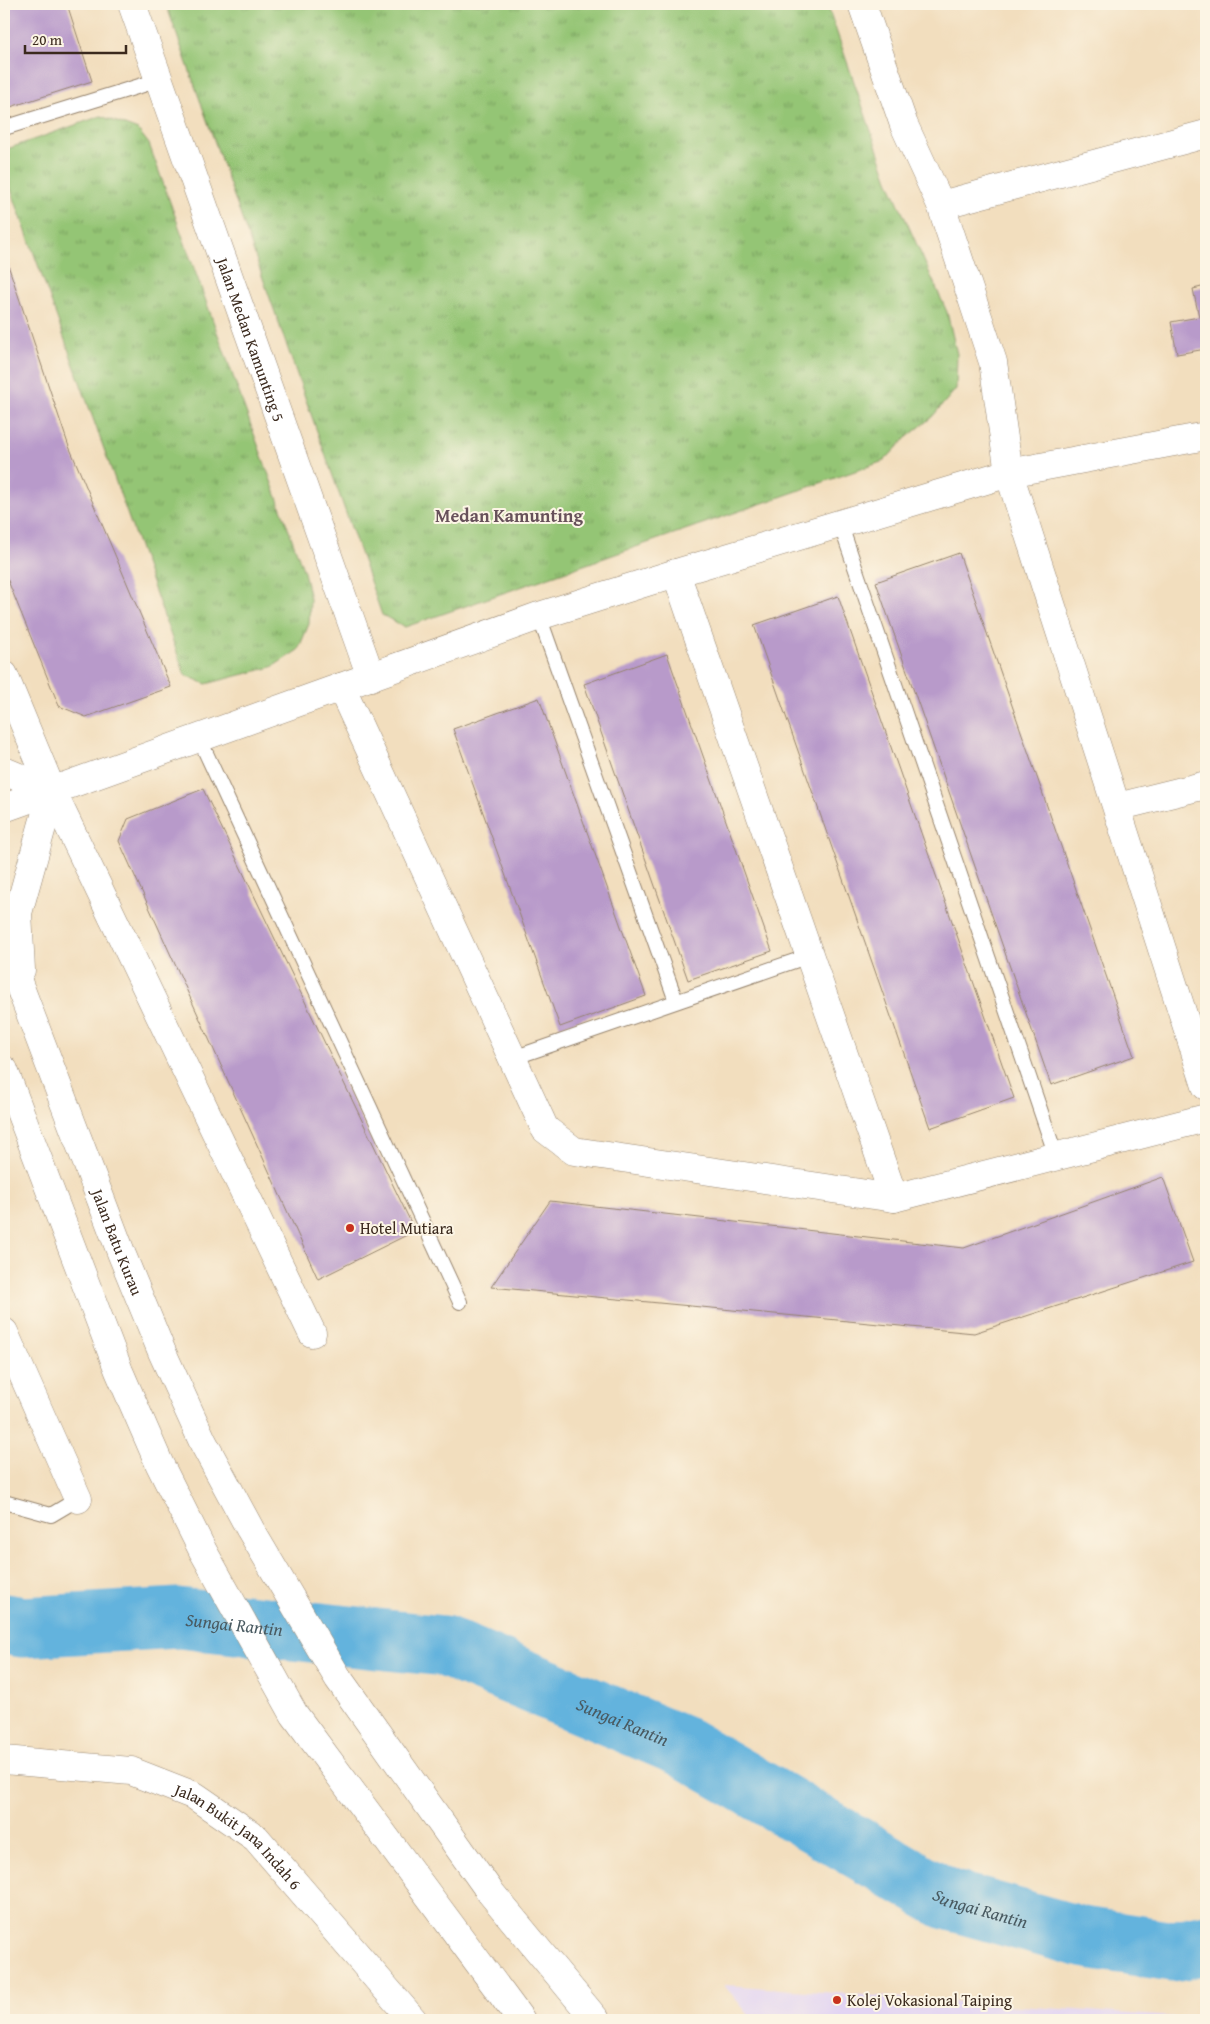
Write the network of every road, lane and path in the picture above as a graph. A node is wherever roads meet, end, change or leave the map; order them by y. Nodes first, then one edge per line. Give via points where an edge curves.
1 (132, 4) edge
2 (862, 4) edge
3 (159, 80) junction
4 (4, 128) edge
5 (1206, 134) edge
6 (942, 205) junction
7 (1206, 436) edge
8 (1009, 473) junction
9 (840, 523) junction
10 (676, 573) junction
11 (539, 616) junction
12 (4, 675) edge
13 (371, 677) junction
14 (342, 687) junction
15 (199, 738) junction
16 (4, 771) edge
17 (1206, 785) edge
18 (52, 790) junction
19 (1116, 807) junction
20 (4, 808) edge
21 (4, 944) edge
22 (809, 956) junction
23 (22, 992) junction
24 (676, 1002) junction
25 (512, 1058) junction
26 (4, 1070) edge
27 (1206, 1086) edge
28 (1206, 1118) edge
29 (1056, 1156) junction
30 (894, 1198) junction
31 (460, 1302) dead end
32 (4, 1332) edge
33 (312, 1333) dead end
34 (78, 1499) joint
35 (4, 1502) edge
36 (4, 1760) edge
37 (413, 2020) edge
38 (521, 2020) edge
39 (596, 2020) edge

1 - 3 street, Jalan Medan Kamunting 5
2 - 6 street via 904,125
3 - 4 lane
3 - 13 street, Jalan Medan Kamunting 5
5 - 6 street
6 - 8 street via 993,362
7 - 8 street
8 - 9 street
8 - 19 street
9 - 10 street
9 - 29 lane
10 - 11 street
10 - 22 street
11 - 13 street
11 - 24 lane
12 - 18 street
13 - 14 street
14 - 15 street
14 - 25 street
15 - 18 street
15 - 31 lane
16 - 18 street
17 - 19 street
18 - 20 street
18 - 23 street via 18,913
18 - 33 street
19 - 27 street
21 - 23 street, Jalan Batu Kurau
22 - 24 lane
22 - 30 street
23 - 39 street, Jalan Batu Kurau via 162,1352 203,1442 250,1529 338,1678 491,1893
24 - 25 lane
25 - 30 street via 546,1129 574,1151
26 - 38 street via 119,1371 159,1463 203,1551 294,1714
28 - 29 street
29 - 30 street
32 - 34 street
34 - 35 lane via 51,1515
36 - 37 street, Jalan Bukit Jana Indah 6 via 131,1771 195,1796 256,1838

